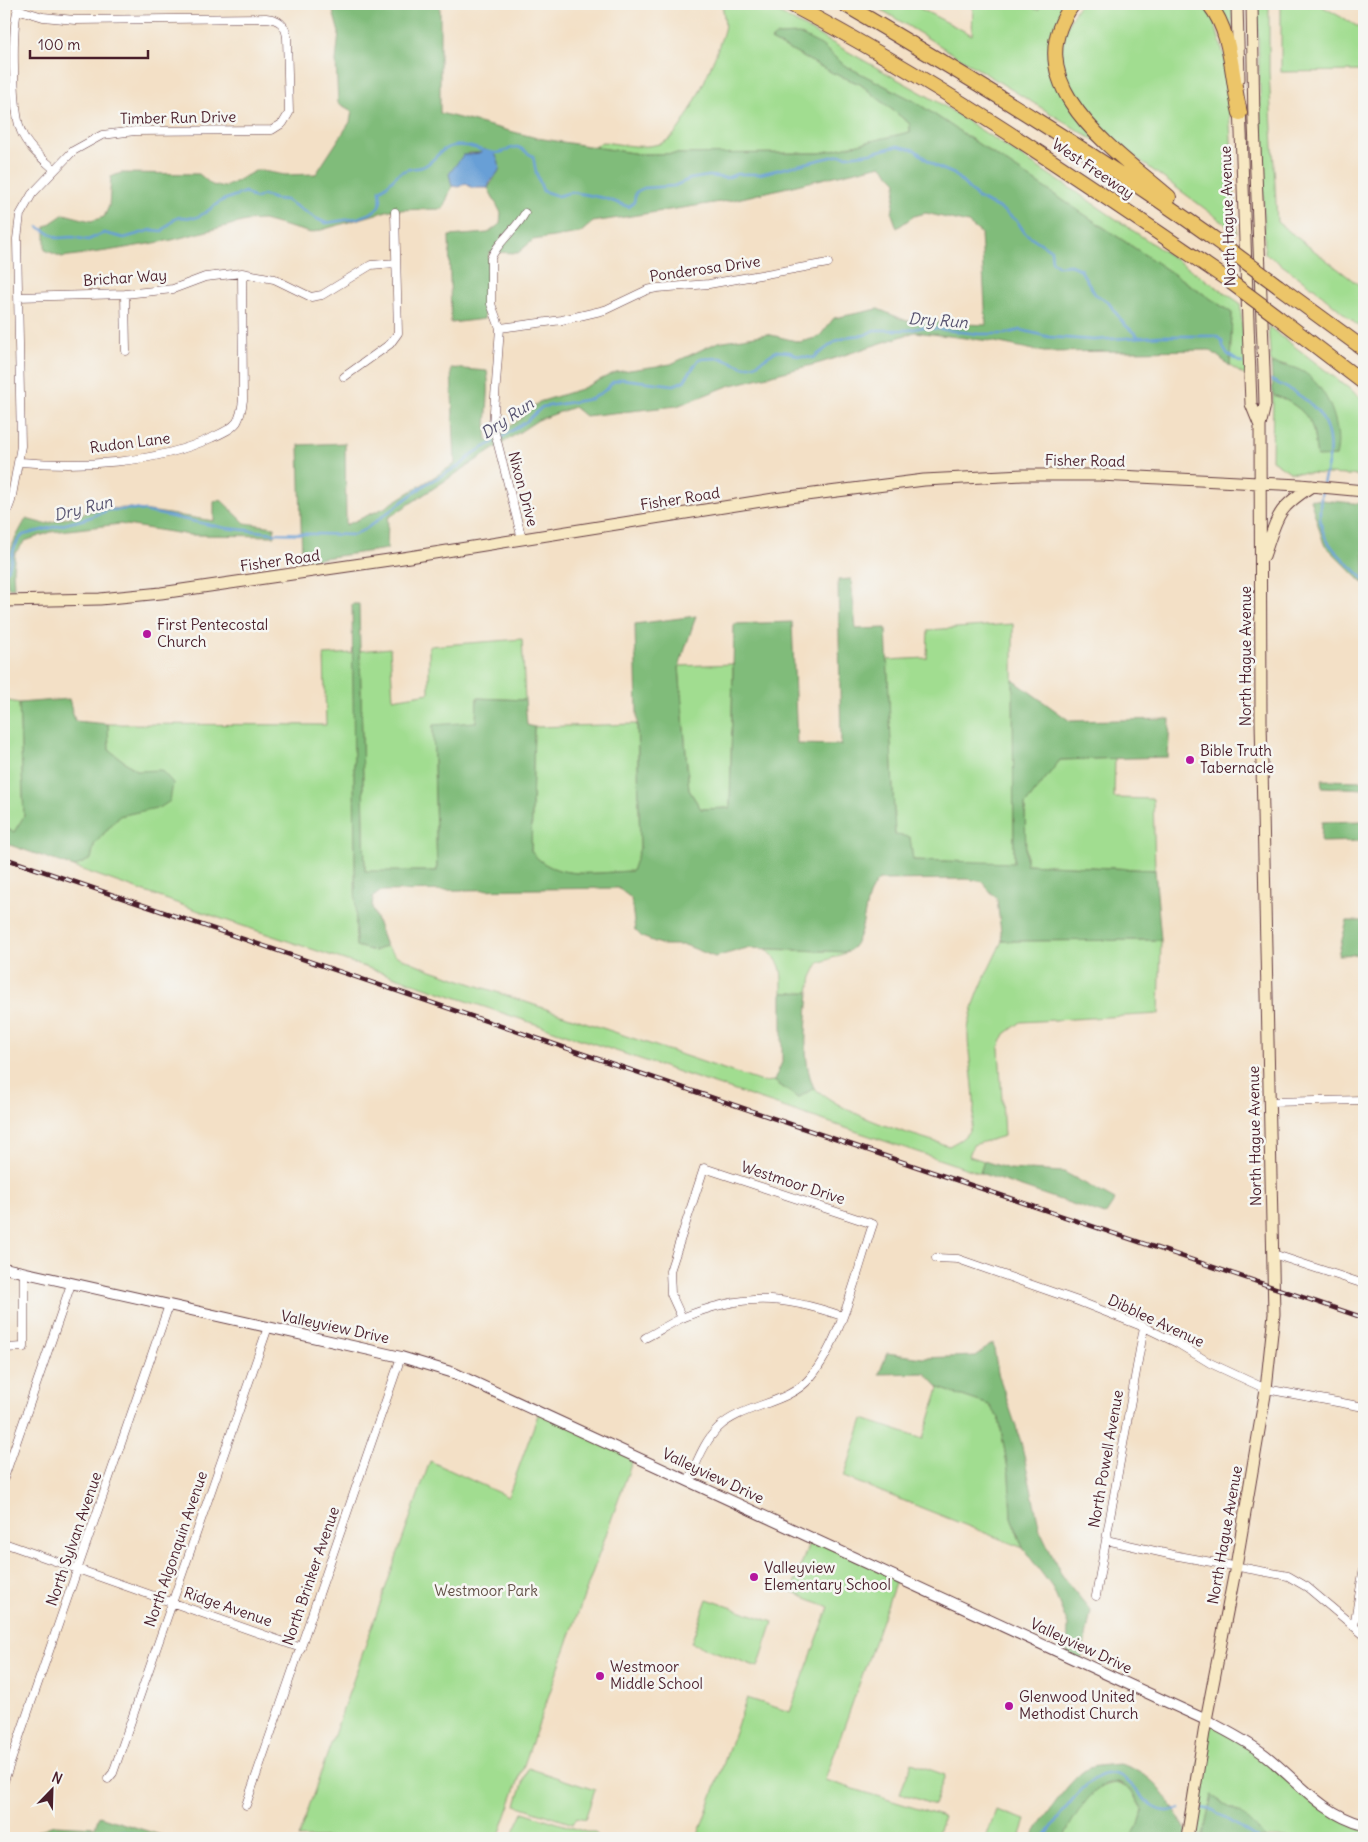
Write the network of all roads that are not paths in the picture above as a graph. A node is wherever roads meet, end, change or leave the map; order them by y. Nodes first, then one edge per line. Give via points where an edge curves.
1 (790, 4) edge
2 (844, 4) edge
3 (1073, 4) edge
4 (1209, 4) edge
5 (1237, 4) edge
6 (1252, 4) edge
7 (18, 6) edge
8 (1240, 113) junction
9 (54, 169) junction
10 (394, 212) dead end
11 (525, 213) dead end
12 (1197, 227) junction
13 (396, 263) junction
14 (828, 263) dead end
15 (242, 273) junction
16 (125, 294) junction
17 (18, 297) junction
18 (500, 328) junction
19 (1364, 349) edge
20 (126, 351) dead end
21 (344, 377) dead end
22 (1364, 384) edge
23 (1260, 426) junction
24 (20, 462) junction
25 (1261, 483) junction
26 (1312, 486) junction
27 (1364, 491) edge
28 (4, 520) edge
29 (522, 539) junction
30 (1261, 566) junction
31 (4, 601) edge
32 (1364, 1100) edge
33 (1269, 1102) junction
34 (1273, 1254) junction
35 (936, 1258) dead end
36 (4, 1268) edge
37 (24, 1272) junction
38 (71, 1284) junction
39 (1364, 1284) edge
40 (169, 1305) junction
41 (842, 1316) junction
42 (682, 1318) junction
43 (268, 1327) junction
44 (1144, 1327) junction
45 (645, 1338) dead end
46 (4, 1348) edge
47 (401, 1357) junction
48 (1266, 1389) junction
49 (1364, 1406) edge
50 (4, 1478) edge
51 (688, 1481) junction
52 (1106, 1540) junction
53 (4, 1543) edge
54 (1236, 1566) junction
55 (1364, 1568) edge
56 (78, 1569) junction
57 (1096, 1596) dead end
58 (172, 1602) junction
59 (1354, 1626) junction
60 (1364, 1635) edge
61 (301, 1648) junction
62 (1206, 1720) junction
63 (108, 1779) dead end
64 (4, 1781) edge
65 (246, 1805) dead end
66 (1364, 1825) edge
67 (1187, 1838) edge

1 - 22 highway, West Freeway, bridge via 1032,148 1228,280
2 - 12 highway, West Freeway via 1044,124
3 - 12 highway via 1062,24 1055,52 1063,88 1090,127 1172,200
4 - 8 highway via 1219,20 1229,49
5 - 8 main road, North Hague Avenue
6 - 23 main road, North Hague Avenue via 1265,404
7 - 9 street via 15,34 18,121 26,141
7 - 9 street, Timber Run Drive via 43,17 76,20 266,18 277,20 286,28 289,113 272,130 135,131 102,135 73,151
8 - 23 main road, North Hague Avenue via 1251,404
9 - 17 street, Timber Run Drive via 32,194 20,215 16,240
10 - 13 street
11 - 18 street via 491,258 491,304
12 - 19 highway, West Freeway, bridge
13 - 15 street, Brichar Way via 371,265 322,296 311,298 274,279
13 - 21 street via 398,333 390,344
14 - 18 street, Ponderosa Drive via 709,284 657,288 605,310 562,320
15 - 16 street, Brichar Way via 205,277 173,289
15 - 24 street, Rudon Lane via 243,400 242,412 236,423 226,431 171,454 66,465
16 - 17 street, Brichar Way
16 - 20 street
17 - 24 street, Timber Run Drive
18 - 29 street, Nixon Drive via 492,415
23 - 25 main road, North Hague Avenue
24 - 28 street, Timber Run Drive
25 - 26 main road, Fisher Road
25 - 29 main road, Fisher Road via 1100,475 924,480 774,499
25 - 30 main road, North Hague Avenue
26 - 27 main road, Fisher Road
26 - 30 main road via 1280,511
29 - 31 main road, Fisher Road via 161,593 100,599
30 - 33 main road, North Hague Avenue
32 - 33 street
33 - 34 main road, North Hague Avenue
34 - 39 street
34 - 48 main road, North Hague Avenue via 1273,1337
35 - 44 street, Dibblee Avenue via 958,1260
36 - 37 street, Valleyview Drive
37 - 38 street, Valleyview Drive
37 - 46 street via 24,1347
38 - 40 street, Valleyview Drive
38 - 50 street
40 - 43 street, Valleyview Drive
40 - 56 street, North Sylvan Avenue
41 - 42 street via 803,1304 763,1300 722,1304
41 - 42 street, Westmoor Drive via 873,1224 704,1168 670,1271 671,1294
41 - 51 street via 829,1349 810,1378 798,1389 736,1416 718,1428 704,1446
42 - 45 street
43 - 47 street, Valleyview Drive
43 - 58 street, North Algonquin Avenue
44 - 48 street, Dibblee Avenue
44 - 52 street, North Powell Avenue
47 - 51 street, Valleyview Drive via 454,1373
47 - 61 street, North Brinker Avenue
48 - 49 street, Dibblee Avenue
48 - 54 main road, North Hague Avenue
51 - 62 street, Valleyview Drive
52 - 54 street
52 - 57 street, North Powell Avenue
53 - 56 street, Ridge Avenue
54 - 59 street via 1278,1573 1298,1581
54 - 62 main road, North Hague Avenue
55 - 59 street
56 - 58 street, Ridge Avenue
56 - 64 street, North Sylvan Avenue
58 - 61 street, Ridge Avenue
58 - 63 street, North Algonquin Avenue via 113,1773
59 - 60 street
61 - 65 street, North Brinker Avenue
62 - 66 street, Valleyview Drive via 1265,1755 1328,1809
62 - 67 main road, North Hague Avenue

